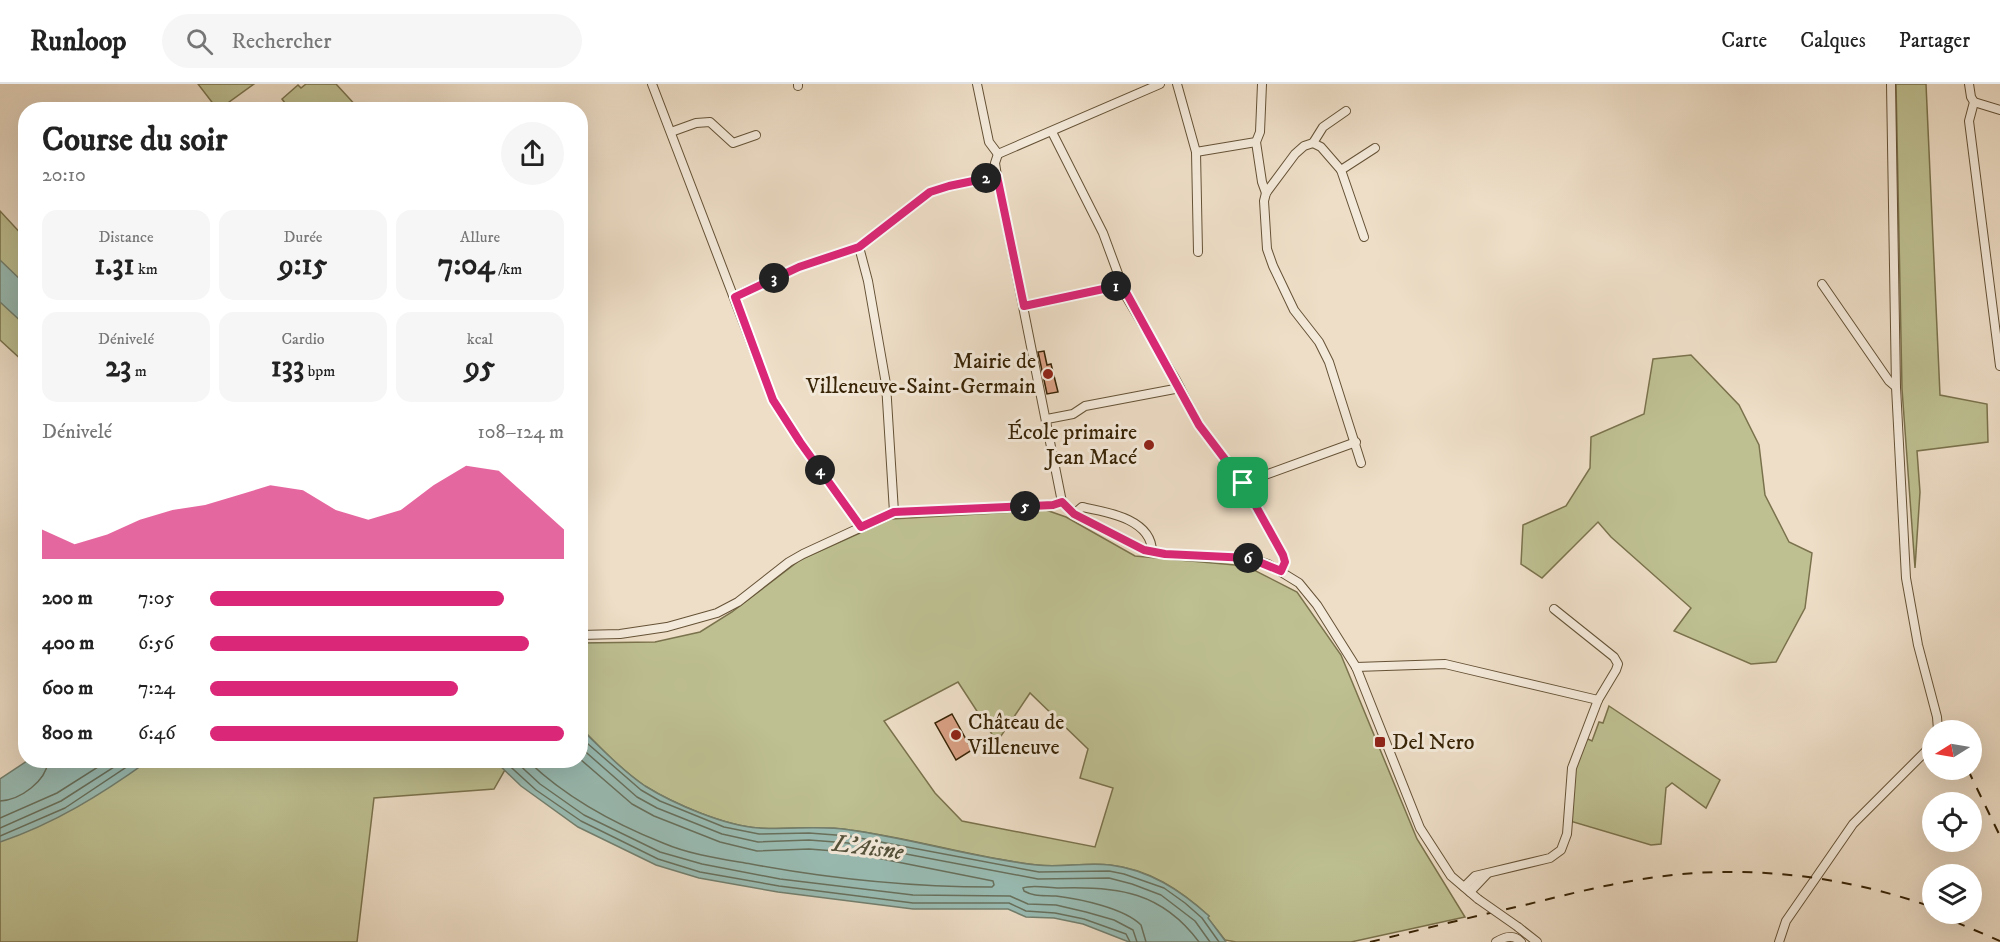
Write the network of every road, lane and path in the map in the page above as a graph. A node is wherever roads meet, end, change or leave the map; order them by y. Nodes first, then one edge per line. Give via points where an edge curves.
1 (652, 84) edge
2 (977, 84) edge
3 (1160, 84) edge
4 (1177, 84) edge
5 (1262, 84) edge
6 (1891, 84) edge
7 (1970, 84) edge
8 (1974, 102) junction
9 (2000, 110) edge
10 (1347, 111) dead end
11 (671, 132) junction
12 (1052, 132) junction
13 (756, 135) dead end
14 (1256, 142) junction
15 (1313, 143) junction
16 (1375, 148) dead end
17 (1196, 152) junction
18 (998, 154) junction
19 (1341, 170) junction
20 (997, 176) junction
21 (1266, 193) junction
22 (1364, 237) dead end
23 (859, 247) junction
24 (1198, 252) dead end
25 (1822, 284) dead end
26 (1122, 285) junction
27 (735, 297) junction
28 (1024, 306) junction
29 (2000, 366) edge
30 (1896, 387) junction
31 (1180, 388) junction
32 (1047, 419) junction
33 (1356, 442) junction
34 (1361, 463) dead end
35 (1243, 483) junction
36 (1062, 502) junction
37 (894, 512) junction
38 (1076, 512) junction
39 (861, 527) junction
40 (1152, 552) junction
41 (1281, 571) junction
42 (1554, 609) dead end
43 (588, 635) edge
44 (1356, 667) junction
45 (1598, 700) junction
46 (1937, 720) edge
47 (1922, 754) edge
48 (1467, 890) junction
49 (1496, 942) edge
50 (1521, 942) edge
51 (1537, 942) edge
52 (1779, 942) edge

1 - 11 street
2 - 18 street via 990,142
3 - 12 street
4 - 17 street
5 - 14 street
6 - 30 street
7 - 8 street
8 - 9 street
8 - 29 street via 1969,121
10 - 15 street via 1323,127
11 - 13 street via 704,121 714,124 733,143
11 - 27 street
12 - 18 street
12 - 26 street via 1103,233
14 - 17 street
14 - 21 street
15 - 19 street
15 - 21 street via 1295,154
16 - 19 street
17 - 24 street
18 - 20 street
19 - 22 street
20 - 23 street via 930,192
20 - 28 street
21 - 33 street via 1267,249 1273,266 1294,310 1320,342
23 - 27 street via 799,267
23 - 37 street via 886,384
25 - 30 street
26 - 28 street
26 - 31 street
27 - 39 street via 773,400
28 - 32 street
30 - 46 street via 1906,578
31 - 32 street via 1085,406 1074,414
31 - 35 street via 1199,425
32 - 36 street
33 - 34 street
33 - 35 street
35 - 41 street via 1285,558
36 - 37 street
36 - 38 street
37 - 39 street
38 - 40 street via 1132,545
38 - 40 street via 1082,507 1136,525 1152,543
39 - 43 street via 789,562 717,614 667,627
40 - 41 street via 1249,558
41 - 44 street via 1299,583 1317,605
42 - 45 street via 1617,660 1616,670
44 - 45 street via 1445,664
44 - 48 street via 1420,828 1450,876
45 - 48 street via 1572,768 1567,834 1561,850 1550,858 1475,876
47 - 52 street via 1853,824 1786,921
48 - 51 street, bridge
49 - 50 street via 1514,937

